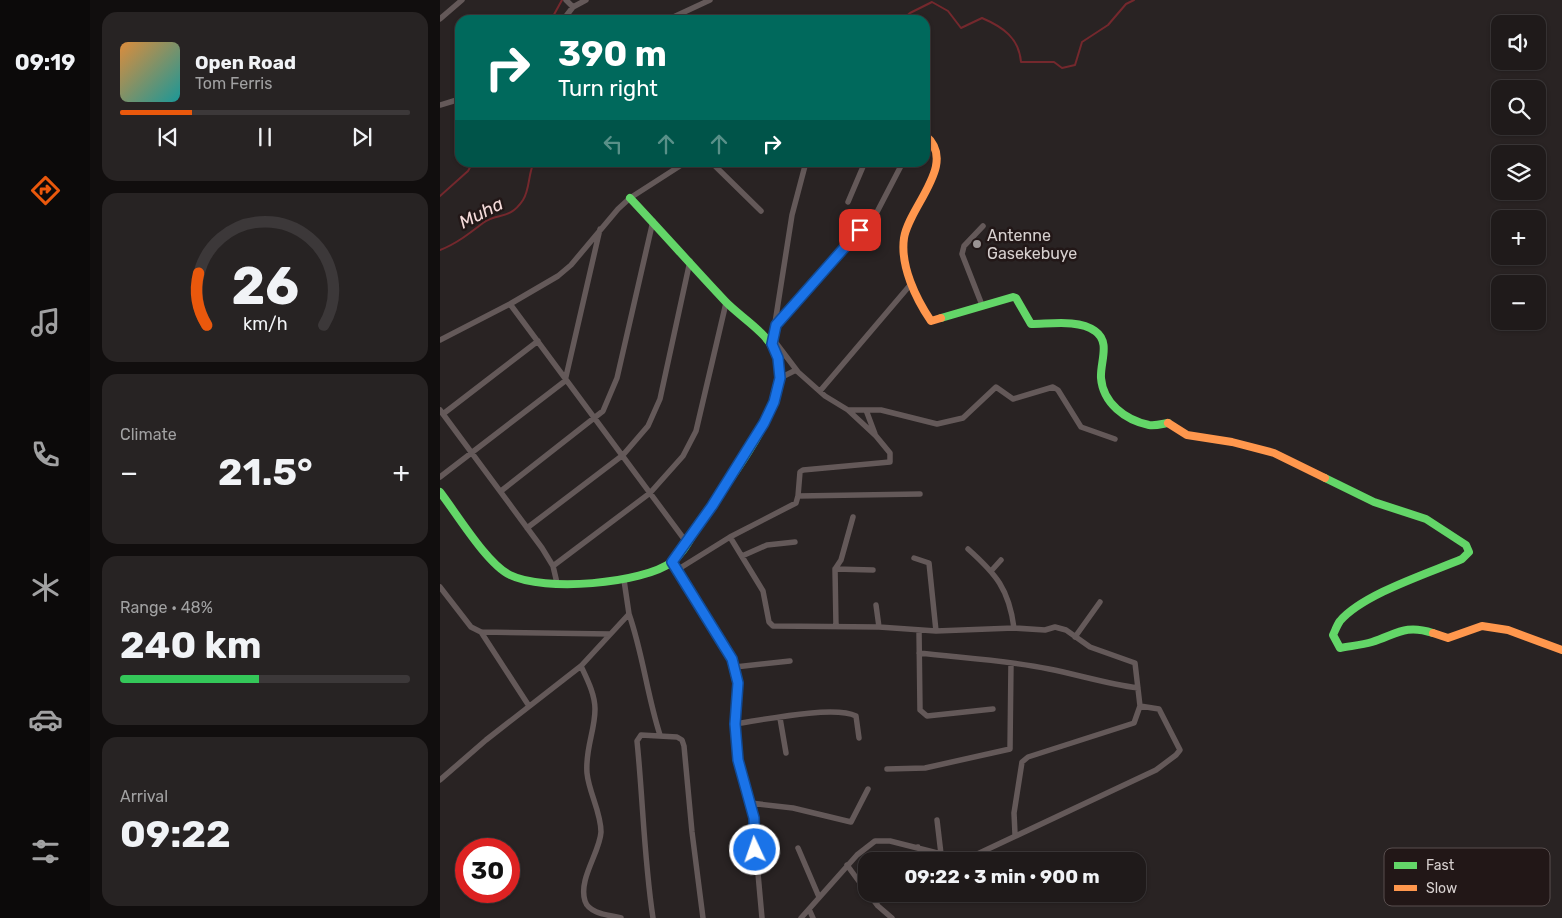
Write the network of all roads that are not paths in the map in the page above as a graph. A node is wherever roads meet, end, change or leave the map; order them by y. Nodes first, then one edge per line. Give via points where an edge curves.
1 (462, 0) edge
2 (566, 0) edge
3 (586, 0) edge
4 (710, 0) edge
5 (573, 7) junction
6 (567, 15) edge
7 (678, 15) edge
8 (440, 19) edge
9 (455, 100) edge
10 (440, 105) edge
11 (930, 140) edge
12 (678, 167) edge
13 (716, 167) edge
14 (805, 167) edge
15 (863, 167) edge
16 (900, 167) edge
17 (630, 198) junction
18 (848, 202) dead end
19 (761, 211) dead end
20 (653, 221) junction
21 (983, 226) dead end
22 (600, 229) junction
23 (690, 261) junction
24 (911, 284) junction
25 (726, 303) junction
26 (510, 304) junction
27 (982, 305) junction
28 (776, 325) junction
29 (440, 340) edge
30 (538, 341) junction
31 (772, 342) junction
32 (791, 363) junction
33 (796, 370) junction
34 (780, 373) junction
35 (565, 381) junction
36 (820, 391) junction
37 (848, 410) junction
38 (866, 410) junction
39 (442, 412) edge
40 (595, 419) junction
41 (876, 436) junction
42 (1115, 439) dead end
43 (472, 452) junction
44 (623, 456) junction
45 (440, 477) edge
46 (501, 491) junction
47 (440, 492) edge
48 (650, 493) junction
49 (920, 494) dead end
50 (798, 496) junction
51 (853, 517) dead end
52 (527, 528) junction
53 (730, 536) junction
54 (795, 542) dead end
55 (687, 543) junction
56 (968, 549) dead end
57 (742, 556) junction
58 (914, 558) dead end
59 (1001, 560) dead end
60 (672, 562) junction
61 (553, 566) junction
62 (834, 569) junction
63 (677, 570) junction
64 (873, 570) dead end
65 (992, 570) junction
66 (624, 580) junction
67 (557, 582) junction
68 (440, 587) edge
69 (1100, 602) dead end
70 (876, 605) dead end
71 (629, 614) junction
72 (836, 626) junction
73 (879, 627) junction
74 (1014, 628) junction
75 (919, 630) junction
76 (936, 631) junction
77 (481, 632) junction
78 (610, 634) junction
79 (1075, 638) junction
80 (1562, 650) edge
81 (919, 653) junction
82 (790, 661) dead end
83 (1011, 663) junction
84 (581, 666) junction
85 (735, 667) junction
86 (1138, 688) junction
87 (529, 706) junction
88 (1140, 706) junction
89 (993, 709) dead end
90 (780, 718) junction
91 (735, 724) junction
92 (660, 735) junction
93 (859, 738) dead end
94 (786, 753) dead end
95 (887, 769) dead end
96 (440, 780) edge
97 (868, 789) dead end
98 (750, 803) junction
99 (937, 820) dead end
100 (1015, 834) junction
101 (798, 848) dead end
102 (918, 848) junction
103 (919, 852) edge
104 (933, 852) edge
105 (941, 852) edge
106 (981, 852) edge
107 (847, 865) junction
108 (858, 879) edge
109 (819, 897) junction
110 (875, 902) edge
111 (809, 909) junction
112 (621, 918) edge
113 (653, 918) edge
114 (703, 918) edge
115 (762, 918) edge
116 (801, 918) edge
117 (813, 918) edge
118 (892, 918) edge

1 - 8 street
2 - 5 street
3 - 5 street
4 - 7 street
5 - 6 street
9 - 10 street
11 - 24 street via 935,145 938,165 904,236
12 - 17 street
13 - 19 street
14 - 28 street via 792,215
15 - 18 street
16 - 28 street via 876,212
17 - 20 street
17 - 22 street
20 - 23 street
20 - 40 street via 617,378 603,411
21 - 27 street via 964,246 962,254
22 - 26 street via 558,276
22 - 35 street
23 - 25 street
23 - 44 street via 656,412
24 - 27 street via 931,321
24 - 36 street
25 - 31 street
25 - 48 street via 696,431 683,456
26 - 29 street
26 - 30 street
27 - 80 street via 1015,297 1031,324 1082,325 1096,331 1103,342 1103,387 1112,408 1126,416 1150,425 1168,423 1187,435 1274,453 1374,502 1426,519 1466,545 1469,552 1462,559 1392,588 1343,617 1333,632 1340,648 1371,642 1406,628 1418,628 1448,638 1482,626 1508,630
28 - 31 street
30 - 35 street
30 - 39 street
31 - 32 street
31 - 34 street
32 - 33 street
32 - 34 street
33 - 34 street
33 - 36 street
34 - 55 street via 774,402 764,423
35 - 40 street
35 - 43 street
36 - 37 street
37 - 38 street
37 - 41 street
38 - 41 street
38 - 42 street via 881,410 937,424 957,421 969,415 996,387 1013,400 1053,387 1081,427
39 - 43 street
40 - 44 street
40 - 46 street
41 - 50 street via 890,453 890,462 803,470 800,472
43 - 45 street
43 - 46 street
44 - 48 street
44 - 52 street
46 - 52 street
47 - 67 street via 504,572 516,578
48 - 55 street
48 - 61 street
49 - 50 street
50 - 53 street via 796,503
51 - 62 street via 842,560
52 - 61 street
53 - 57 street
53 - 63 street
54 - 57 street via 767,545
55 - 60 street
56 - 65 street
57 - 72 street via 764,591 771,625
58 - 76 street via 930,566 929,584
59 - 65 street
60 - 63 street
60 - 66 street
61 - 67 street
62 - 64 street
62 - 72 street
63 - 85 street
65 - 74 street via 1008,596
66 - 67 street
66 - 71 street
68 - 77 street via 471,627
69 - 79 street
70 - 73 street
71 - 78 street
71 - 92 street via 644,662 646,684
72 - 73 street
73 - 75 street
74 - 76 street
74 - 79 street via 1045,630 1054,627 1066,630
75 - 76 street
75 - 81 street
77 - 78 street
77 - 87 street
78 - 84 street
79 - 86 street via 1090,647 1135,663
81 - 83 street
81 - 89 street via 922,714
82 - 85 street
83 - 86 street
83 - 95 street via 1010,749 926,768
84 - 87 street
84 - 112 street via 595,709 587,758 589,785 601,833 587,875 584,900 595,911
85 - 91 street via 738,683
86 - 88 street
87 - 96 street
88 - 100 street via 1136,720 1130,725 1028,757 1022,762 1014,813
88 - 100 street via 1160,709 1180,752 1156,770
90 - 91 street
90 - 93 street via 821,712 851,714 856,716
90 - 94 street
91 - 98 street via 738,760
92 - 113 street via 641,735 636,741 646,874
92 - 114 street via 677,737 684,746
97 - 98 street via 851,822 793,808
98 - 115 street
99 - 105 street
100 - 106 street
101 - 109 street
102 - 103 street
102 - 104 street
102 - 107 street via 875,841
107 - 108 street
107 - 109 street
109 - 111 street
110 - 118 street
111 - 116 street
111 - 117 street

